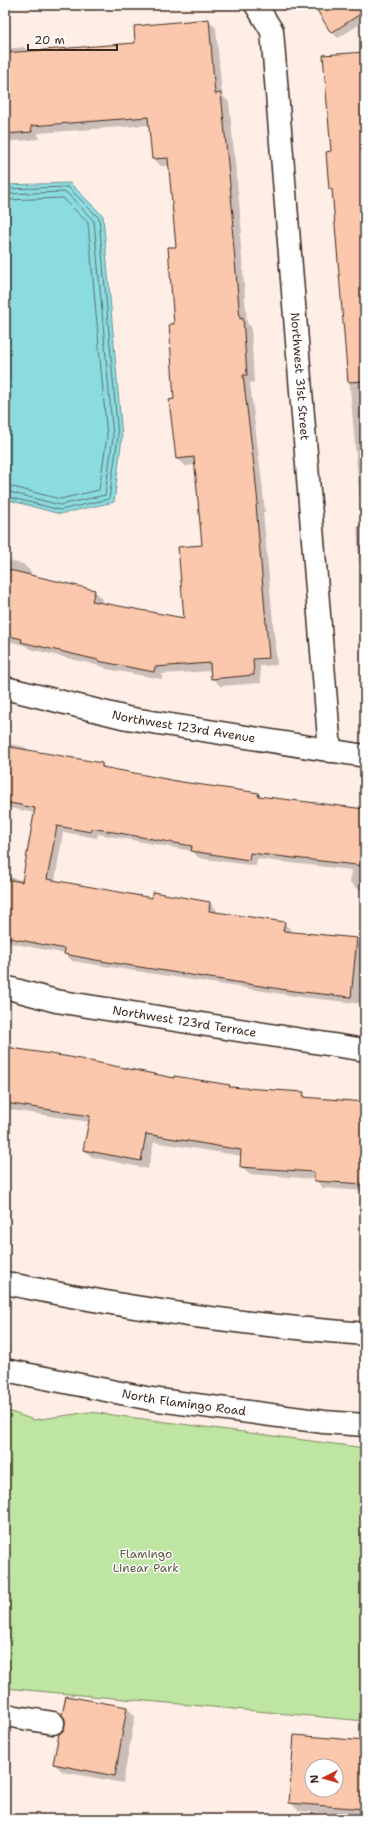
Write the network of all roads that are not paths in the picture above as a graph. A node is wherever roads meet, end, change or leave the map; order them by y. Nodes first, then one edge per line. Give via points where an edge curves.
1 (256, 5) edge
2 (5, 688) edge
3 (330, 751) junction
4 (365, 756) edge
5 (5, 987) edge
6 (365, 1050) edge
7 (5, 1283) edge
8 (365, 1334) edge
9 (5, 1370) edge
10 (365, 1425) edge
11 (5, 1715) edge
12 (54, 1723) dead end

1 - 3 main road, Northwest 31st Street via 272,31
2 - 3 main road, Northwest 123rd Avenue via 128,718
3 - 4 main road, Northwest 123rd Avenue
5 - 6 main road, Northwest 123rd Terrace via 56,1002
7 - 8 main road via 148,1310 297,1329
9 - 10 main road, North Flamingo Road via 151,1399
11 - 12 main road

